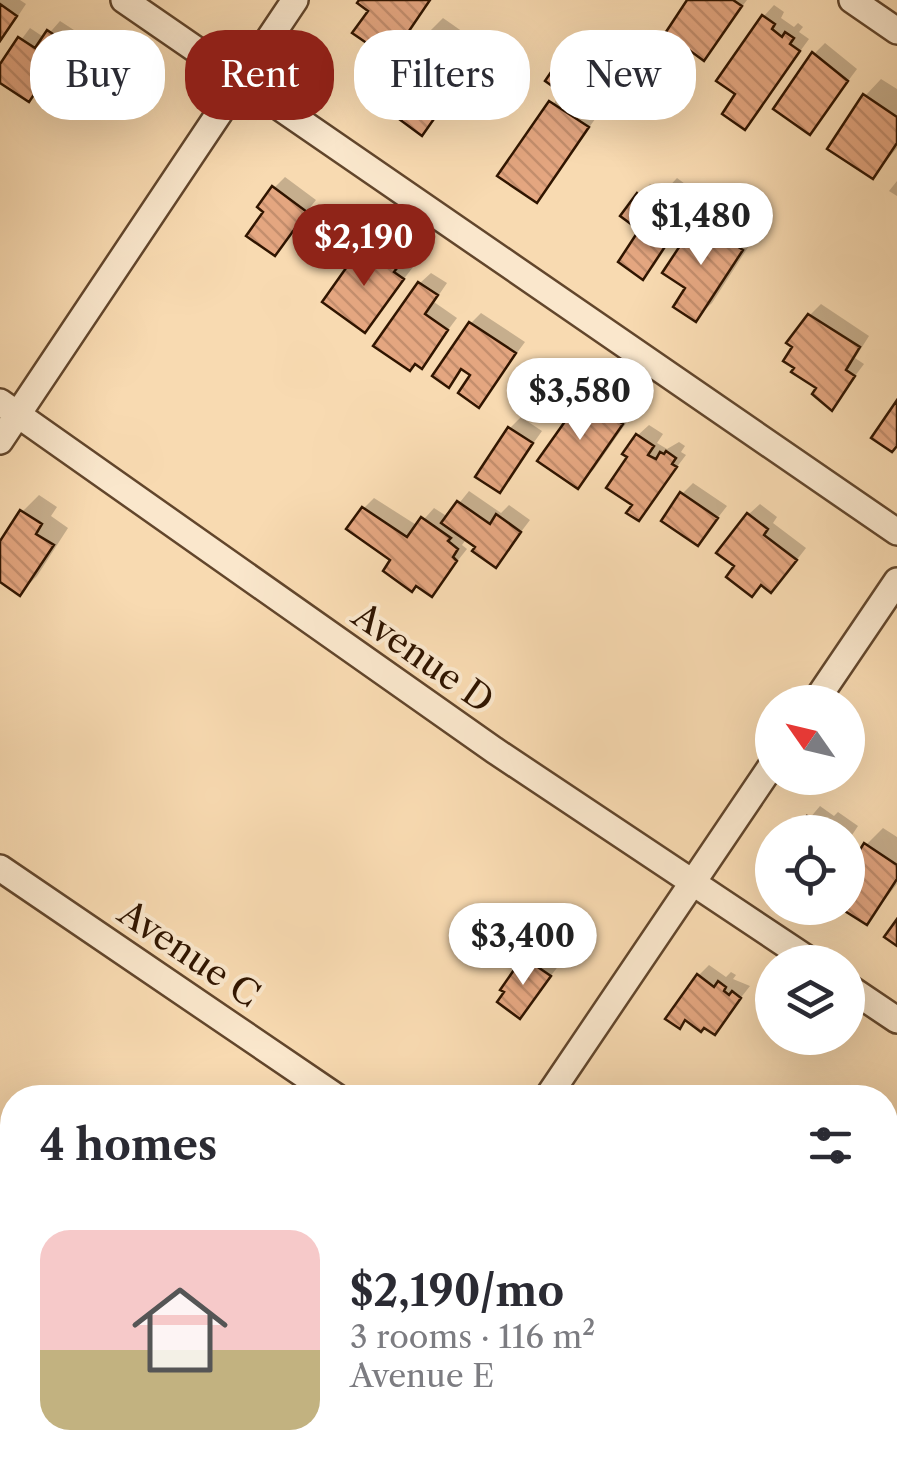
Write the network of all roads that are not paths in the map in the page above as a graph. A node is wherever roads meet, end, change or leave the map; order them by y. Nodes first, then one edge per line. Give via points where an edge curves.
1 (124, 0) edge
2 (295, 0) edge
3 (852, 0) edge
4 (275, 30) edge
5 (897, 31) edge
6 (185, 43) edge
7 (213, 120) edge
8 (297, 120) edge
9 (9, 410) edge
10 (0, 441) edge
11 (897, 532) edge
12 (897, 581) edge
13 (827, 685) edge
14 (755, 790) edge
15 (0, 868) edge
16 (694, 882) junction
17 (787, 945) edge
18 (865, 998) edge
19 (897, 1020) edge
20 (319, 1085) edge
21 (556, 1085) edge

1 - 6 street
2 - 4 street
3 - 5 street
7 - 9 street
8 - 11 street
9 - 10 street
9 - 16 street, Avenue D
12 - 13 street
14 - 16 street
15 - 20 street, Avenue C
16 - 17 street, Avenue D
16 - 21 street
18 - 19 street

